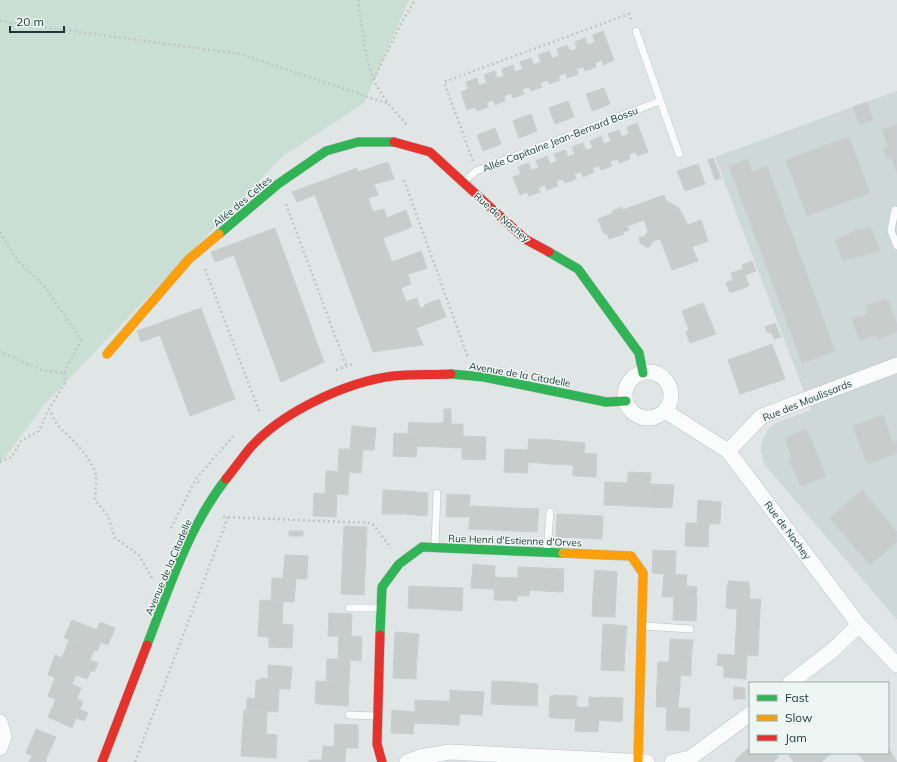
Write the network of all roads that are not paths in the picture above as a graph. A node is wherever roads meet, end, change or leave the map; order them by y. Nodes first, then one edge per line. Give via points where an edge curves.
1 (636, 31) road end
2 (660, 101) junction
3 (430, 152) joint
4 (679, 154) dead end
5 (463, 183) junction
6 (895, 210) dead end
7 (897, 246) edge
8 (107, 354) dead end
9 (897, 365) edge
10 (643, 373) junction
11 (626, 401) junction
12 (665, 411) junction
13 (728, 451) junction
14 (437, 493) dead end
15 (550, 512) dead end
16 (434, 547) junction
17 (547, 552) junction
18 (349, 608) dead end
19 (381, 608) junction
20 (859, 625) junction
21 (641, 626) junction
22 (690, 629) dead end
23 (897, 664) edge
24 (791, 682) edge
25 (349, 715) dead end
26 (749, 715) edge
27 (377, 716) junction
28 (0, 722) edge
29 (0, 748) edge
30 (102, 762) edge
31 (382, 762) edge
32 (407, 762) edge
33 (642, 762) edge
34 (672, 762) edge

1 - 2 lane
2 - 4 lane
2 - 5 lane, Allée Capitaine Jean-Bernard Bossu via 476,171
3 - 5 street, Rue de Nachey
3 - 8 street, Allée des Celtes via 392,141 358,142 326,151 278,184 189,260
5 - 10 street, Rue de Nachey via 525,239 578,269 639,352
6 - 7 lane via 891,231
9 - 13 street, Rue des Moulissards via 762,416
10 - 11 street via 631,380 625,394
10 - 12 street via 657,374 668,384 671,397
11 - 12 street via 633,413 646,418 660,415
11 - 30 street, Avenue de la Citadelle via 606,402 484,377 454,374 393,376 364,382 323,398 285,418 250,447 210,500 187,544
12 - 13 street, Rue de Nachey
13 - 20 street, Rue de Nachey
14 - 16 lane
15 - 17 lane
16 - 17 street, Rue Henri d'Estienne d'Orves
16 - 19 street, Rue Henri d'Estienne d'Orves via 416,550 387,577 382,587
17 - 21 street, Rue Henri d'Estienne d'Orves via 631,556 643,572
18 - 19 lane
19 - 27 street, Rue Henri d'Estienne d'Orves
20 - 23 street, Rue de Nachey
20 - 24 street via 833,650
21 - 22 lane
21 - 33 street, Rue Henri d'Estienne d'Orves
25 - 27 lane
26 - 34 street via 690,758
27 - 31 street, Rue Henri d'Estienne d'Orves via 377,744
28 - 29 street via 4,737
32 - 33 street via 450,752

